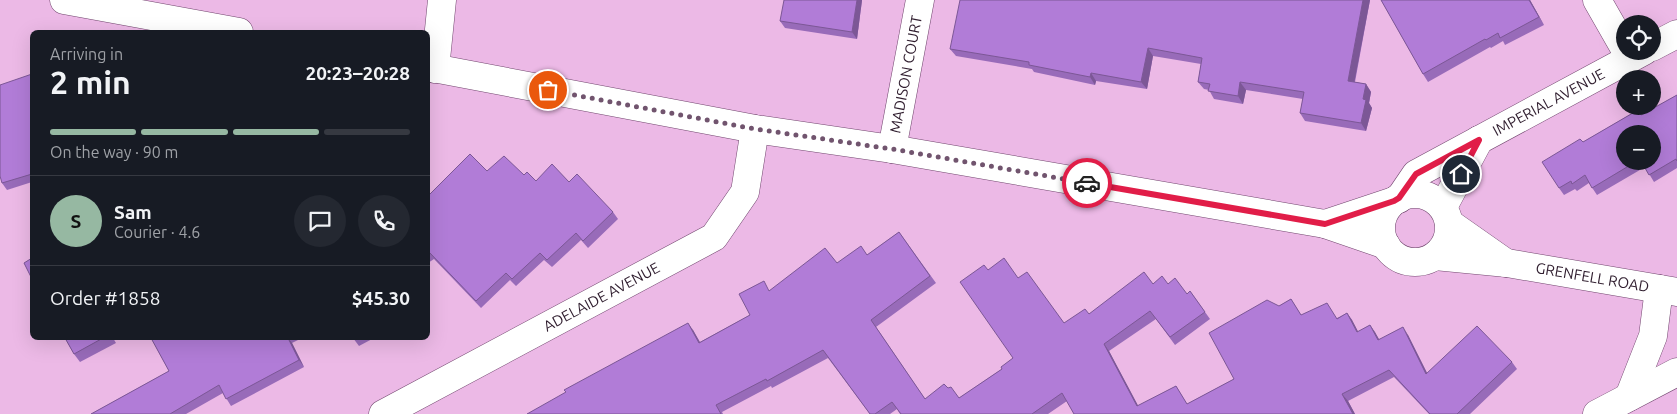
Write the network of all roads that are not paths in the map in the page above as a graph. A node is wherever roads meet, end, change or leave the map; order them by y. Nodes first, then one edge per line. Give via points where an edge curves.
1 (64, 0) edge
2 (442, 0) edge
3 (920, 0) edge
4 (1597, 0) edge
5 (1616, 25) edge
6 (228, 30) edge
7 (1677, 34) edge
8 (1661, 41) edge
9 (1620, 60) edge
10 (431, 68) edge
11 (755, 129) junction
12 (1479, 140) junction
13 (892, 149) junction
14 (1396, 200) junction
15 (1446, 215) junction
16 (1325, 224) junction
17 (1386, 245) junction
18 (1435, 256) junction
19 (1507, 263) junction
20 (1668, 290) edge
21 (1677, 372) edge
22 (1629, 397) junction
23 (428, 403) edge
24 (383, 414) edge
25 (1598, 414) edge

1 - 6 street
2 - 10 street
3 - 13 street, MADISON COURT
4 - 5 street
7 - 8 street, IMPERIAL AVENUE
9 - 12 street, IMPERIAL AVENUE
10 - 11 street, GRENFELL ROAD
11 - 13 street, GRENFELL ROAD
11 - 23 street, ADELAIDE AVENUE via 744,192 714,237
12 - 14 street, IMPERIAL AVENUE via 1416,174
12 - 15 street, IMPERIAL AVENUE
13 - 16 street, GRENFELL ROAD
14 - 15 street, GRENFELL ROAD via 1415,193 1425,195 1435,200
14 - 16 street, GRENFELL ROAD
14 - 17 street via 1388,208 1381,226
15 - 18 street via 1447,241
15 - 19 street, GRENFELL ROAD
16 - 17 street, GRENFELL ROAD
17 - 18 street, GRENFELL ROAD via 1403,259 1414,262
18 - 19 street, GRENFELL ROAD
19 - 20 street, GRENFELL ROAD
20 - 22 street
21 - 22 street
22 - 25 street
23 - 24 street, ADELAIDE AVENUE

